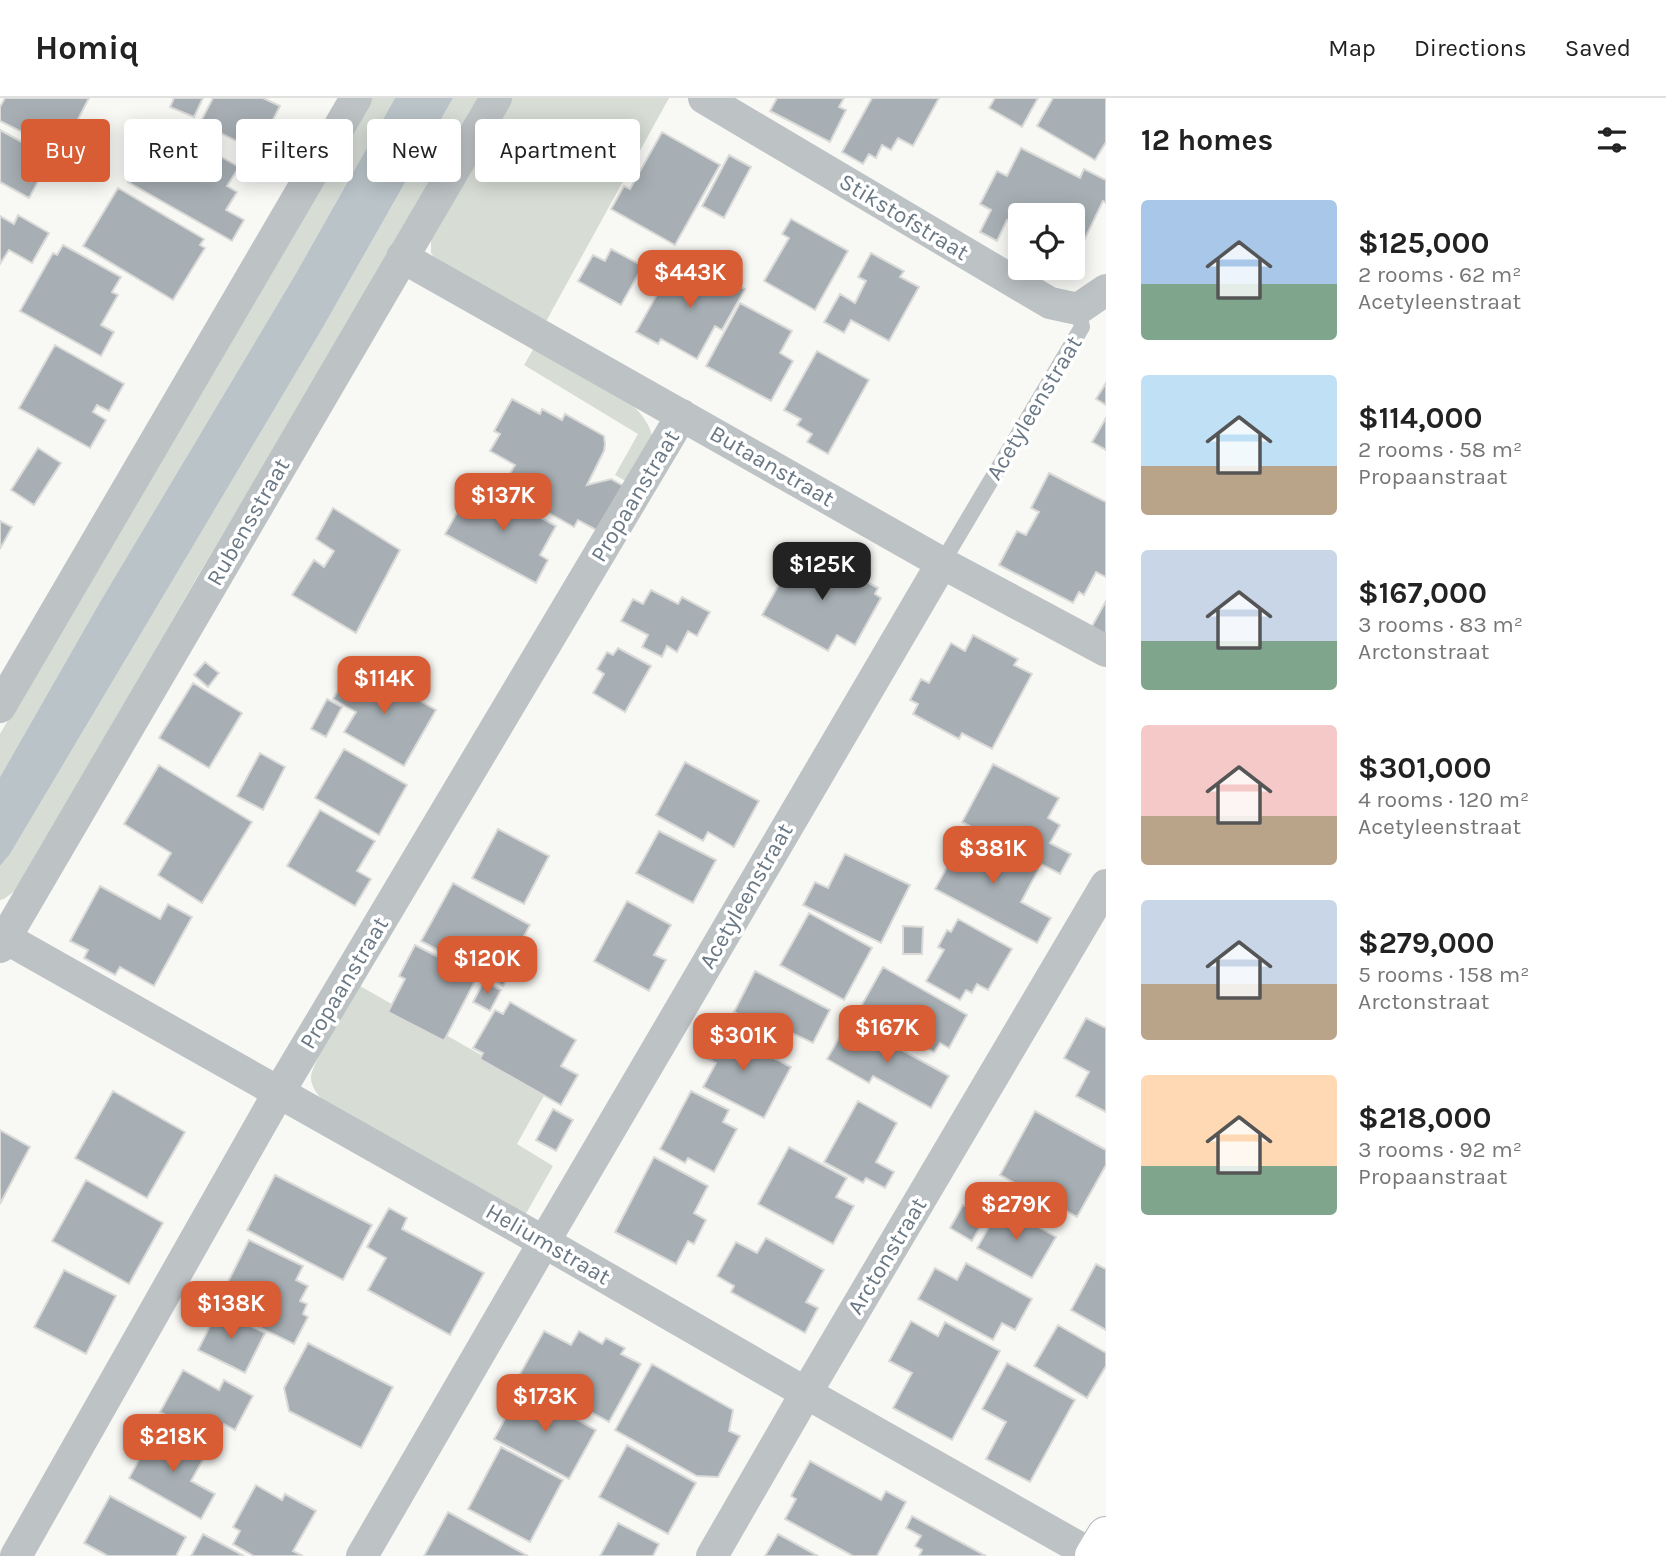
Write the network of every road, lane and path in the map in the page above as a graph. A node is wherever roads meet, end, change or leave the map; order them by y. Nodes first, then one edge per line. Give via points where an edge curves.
1 (356, 98) edge
2 (496, 98) edge
3 (704, 98) edge
4 (402, 257) junction
5 (1106, 290) edge
6 (1078, 309) junction
7 (682, 415) junction
8 (942, 562) junction
9 (1106, 651) edge
10 (0, 707) edge
11 (1106, 885) edge
12 (2, 940) edge
13 (279, 1092) junction
14 (544, 1241) junction
15 (806, 1393) junction
16 (1106, 1536) edge
17 (16, 1556) edge
18 (362, 1556) edge
19 (712, 1556) edge
20 (1094, 1556) edge

1 - 10 street
2 - 4 street, Rubensstraat
3 - 6 street, Stikstofstraat via 1050,303
4 - 7 street, Butaanstraat
4 - 12 street, Rubensstraat
5 - 6 street
6 - 8 lane, Acetyleenstraat via 1082,327
7 - 8 street, Butaanstraat
7 - 13 street, Propaanstraat
8 - 9 street, Butaanstraat
8 - 14 street, Acetyleenstraat
11 - 15 street, Arctonstraat
12 - 13 street, Heliumstraat
13 - 14 street, Heliumstraat
13 - 17 street, Propaanstraat
14 - 15 street, Heliumstraat
14 - 18 street, Acetyleenstraat
15 - 19 street, Arctonstraat
15 - 20 street, Heliumstraat
16 - 20 street

